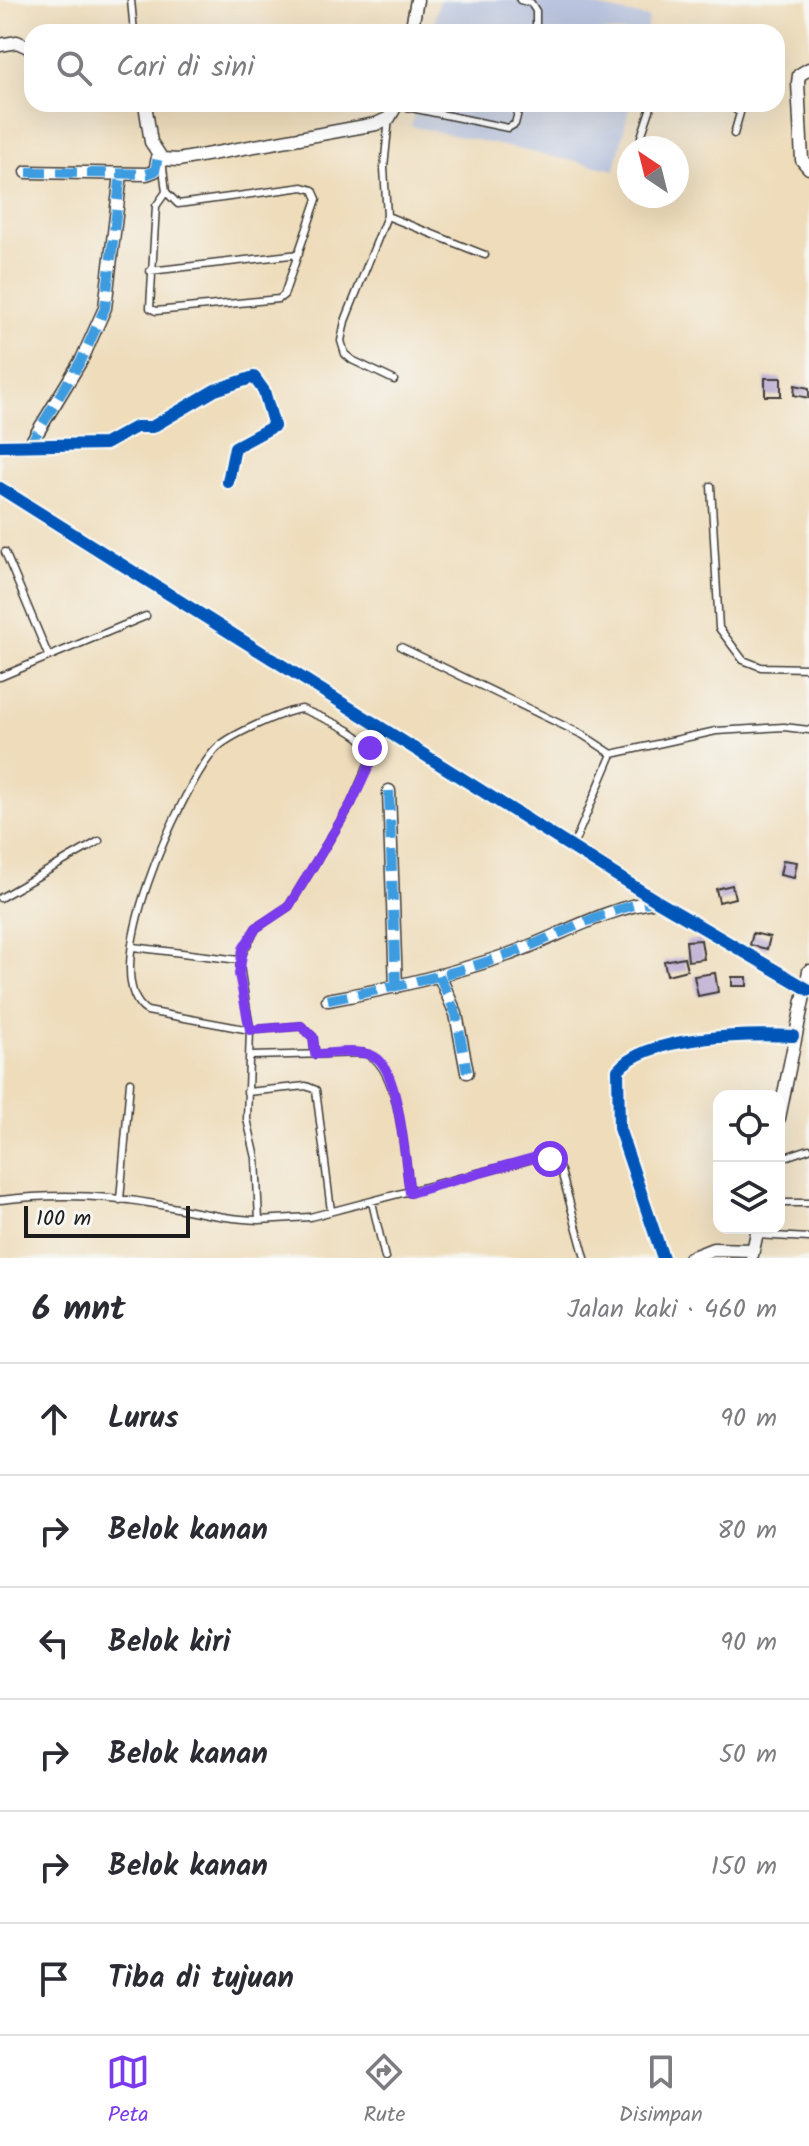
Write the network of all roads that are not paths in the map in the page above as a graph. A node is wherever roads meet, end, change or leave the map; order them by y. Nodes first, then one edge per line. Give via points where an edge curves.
1 (131, 0) edge
2 (417, 0) edge
3 (520, 0) edge
4 (133, 24) edge
5 (412, 24) edge
6 (536, 24) edge
7 (0, 45) edge
8 (24, 45) edge
9 (809, 69) edge
10 (146, 112) edge
11 (392, 112) edge
12 (434, 112) edge
13 (518, 112) edge
14 (649, 112) edge
15 (739, 112) edge
16 (389, 118) junction
17 (734, 134) dead end
18 (641, 136) edge
19 (160, 158) junction
20 (809, 168) edge
21 (27, 172) dead end
22 (121, 174) junction
23 (166, 192) junction
24 (387, 216) junction
25 (299, 254) junction
26 (485, 255) dead end
27 (150, 271) junction
28 (394, 380) dead end
29 (31, 443) junction
30 (0, 446) edge
31 (228, 482) dead end
32 (711, 486) dead end
33 (0, 488) edge
34 (5, 552) dead end
35 (146, 616) dead end
36 (401, 647) dead end
37 (48, 655) junction
38 (809, 668) edge
39 (0, 677) edge
40 (809, 730) edge
41 (612, 754) junction
42 (389, 791) dead end
43 (99, 841) dead end
44 (572, 848) junction
45 (0, 898) edge
46 (657, 901) junction
47 (133, 947) junction
48 (239, 960) junction
49 (809, 971) edge
50 (439, 975) junction
51 (396, 987) junction
52 (807, 989) edge
53 (328, 1000) dead end
54 (250, 1030) junction
55 (793, 1036) junction
56 (315, 1054) junction
57 (251, 1056) junction
58 (467, 1072) dead end
59 (130, 1082) dead end
60 (784, 1090) edge
61 (247, 1092) junction
62 (809, 1149) edge
63 (785, 1157) edge
64 (410, 1193) junction
65 (0, 1200) edge
66 (120, 1200) junction
67 (372, 1202) junction
68 (785, 1203) edge
69 (809, 1203) edge
70 (331, 1211) junction
71 (259, 1220) junction
72 (756, 1234) edge
73 (779, 1234) edge
74 (809, 1238) edge
75 (752, 1254) edge
76 (385, 1258) edge
77 (585, 1258) edge
78 (663, 1258) edge
79 (690, 1258) edge

1 - 4 lane
2 - 5 street
3 - 6 lane via 531,3
7 - 8 street
9 - 20 street via 799,75 798,83 802,160
10 - 19 street via 151,142
11 - 16 street
12 - 13 lane via 508,128
14 - 18 lane
15 - 17 lane
16 - 19 street via 178,160
16 - 24 lane
19 - 22 street via 154,172
19 - 23 lane
21 - 22 street
22 - 29 street via 105,308 82,359
23 - 25 lane via 178,204 303,187 313,190 317,199
23 - 27 lane via 156,206
24 - 26 lane
24 - 28 lane via 341,341 352,360
25 - 27 lane
25 - 27 lane via 279,299 156,311 148,304
29 - 30 street
29 - 31 street via 105,444 136,427 152,427 215,390 254,377 274,426 235,447
32 - 38 lane via 719,628 743,660 761,667
33 - 44 street
34 - 37 lane
35 - 37 lane
36 - 41 lane
37 - 39 lane
40 - 41 lane via 716,731
41 - 44 lane
42 - 51 street
43 - 45 lane
44 - 46 street
46 - 50 street via 617,908 518,951
46 - 52 street
47 - 48 lane
47 - 48 lane via 163,837 214,750 302,709 366,743 372,755 351,804 289,906 256,928
47 - 54 lane via 132,981 140,1006 164,1016
48 - 54 lane
49 - 52 street
50 - 51 street
50 - 58 street via 456,1014
51 - 53 street
52 - 55 street
54 - 56 lane via 304,1026 313,1037
54 - 57 lane
55 - 60 street
55 - 78 street via 739,1035 665,1046 634,1055 618,1070 619,1128
56 - 57 lane
56 - 64 lane via 364,1053 385,1068
57 - 61 lane
59 - 66 lane
61 - 70 lane via 306,1086 316,1090
61 - 71 lane
62 - 63 lane
64 - 67 lane
64 - 77 lane via 533,1158 550,1159 564,1178
65 - 66 lane
66 - 71 lane
67 - 70 lane
67 - 76 lane
68 - 69 lane
70 - 71 lane
72 - 75 street
73 - 74 lane
75 - 79 street via 713,1249

